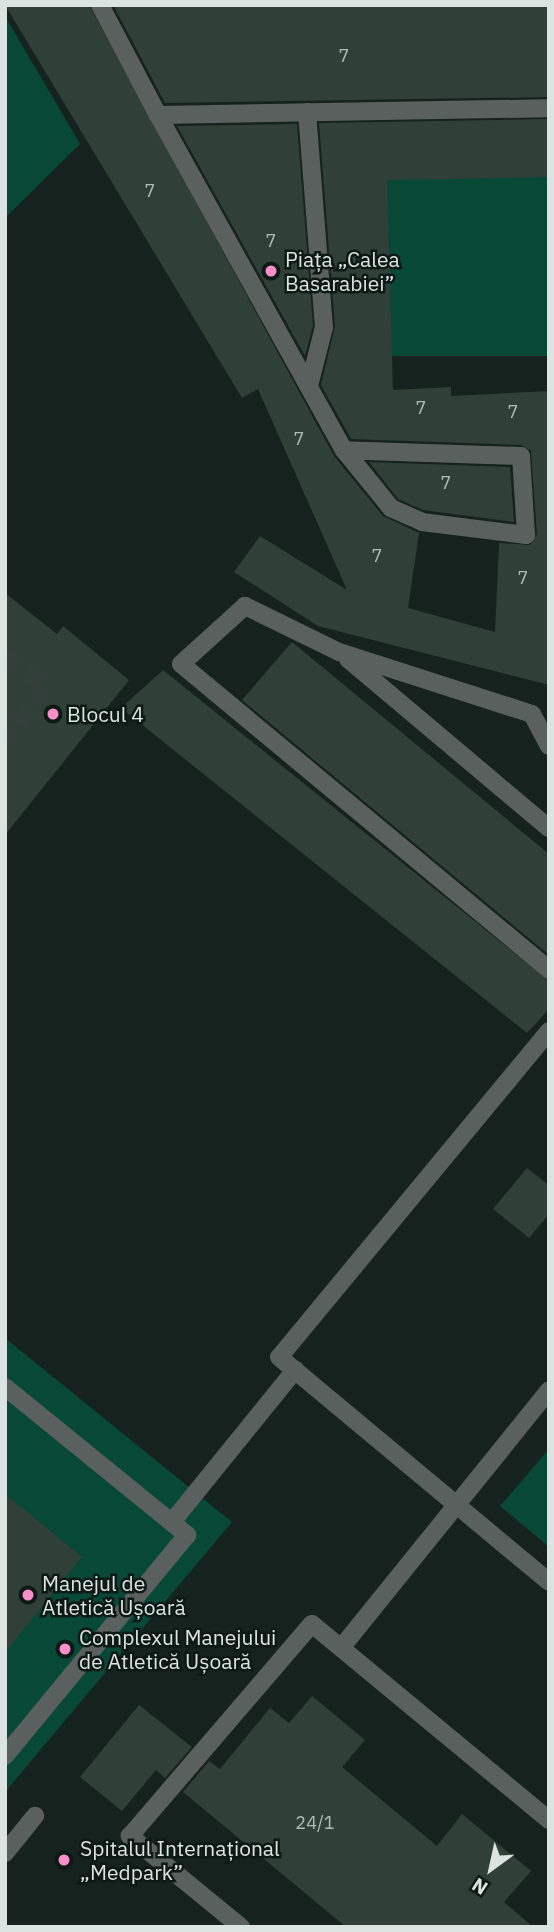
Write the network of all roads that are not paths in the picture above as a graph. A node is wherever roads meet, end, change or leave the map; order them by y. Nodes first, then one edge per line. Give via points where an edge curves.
1 (100, 5) edge
2 (549, 108) edge
3 (307, 112) junction
4 (158, 116) junction
5 (310, 382) junction
6 (344, 450) junction
7 (339, 652) junction
8 (549, 746) edge
9 (549, 828) edge
10 (549, 970) edge
11 (549, 1031) edge
12 (295, 1370) junction
13 (5, 1387) edge
14 (549, 1390) edge
15 (456, 1504) junction
16 (172, 1522) junction
17 (549, 1582) edge
18 (341, 1648) junction
19 (5, 1756) edge
20 (35, 1816) dead end
21 (549, 1820) edge
22 (5, 1853) edge
23 (241, 1927) edge

1 - 4 lane
2 - 3 lane
3 - 4 lane
3 - 5 lane via 324,327
4 - 5 lane
5 - 6 lane
6 - 6 lane via 391,508 401,513 422,522 526,535 522,456
7 - 8 lane via 532,714
7 - 9 lane
7 - 10 lane via 245,606 181,664
11 - 12 lane via 279,1357
12 - 15 lane
12 - 16 lane
13 - 16 lane
14 - 15 lane
15 - 17 lane
15 - 18 lane
16 - 19 lane via 187,1535
18 - 21 lane
18 - 23 lane via 312,1624 130,1836
20 - 22 lane

